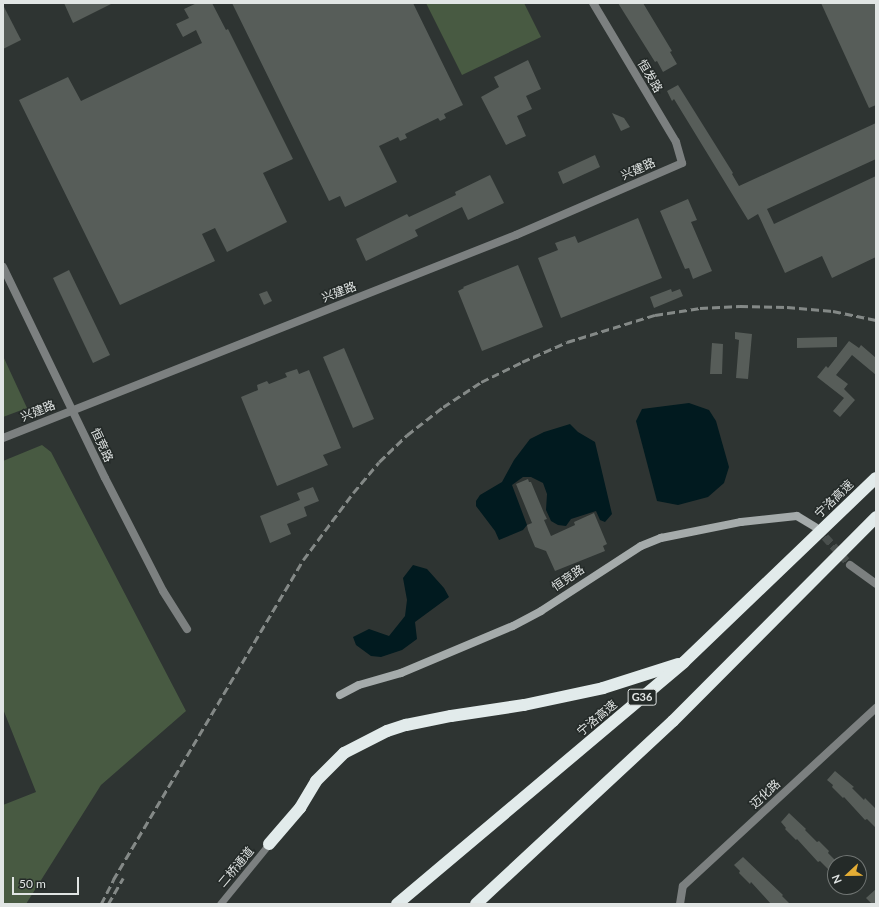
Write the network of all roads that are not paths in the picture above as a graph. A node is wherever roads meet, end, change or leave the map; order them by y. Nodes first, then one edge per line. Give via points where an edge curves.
1 (593, 3) edge
2 (682, 163) joint
3 (3, 267) edge
4 (73, 409) junction
5 (3, 438) edge
6 (876, 478) edge
7 (876, 517) edge
8 (816, 527) tunnel mouth
9 (850, 565) tunnel mouth
10 (876, 584) edge
11 (187, 629) dead end
12 (684, 662) junction
13 (340, 695) dead end
14 (876, 708) edge
15 (269, 844) joint
16 (220, 904) edge
17 (397, 904) edge
18 (476, 904) edge
19 (680, 904) edge

1 - 2 street, 恒发路 via 676,142
2 - 4 street, 兴建路 via 516,235
3 - 4 street, 恒竞路
4 - 5 street, 兴建路
4 - 11 street, 恒竞路 via 163,591
6 - 12 highway, 宁洛高速 / G36
7 - 18 highway via 673,721
8 - 13 main road, 恒竞路 via 797,516 741,522 661,538 641,546 541,611 513,626 401,674 359,685
9 - 10 street
12 - 15 highway via 603,688 524,705 451,716 387,731 344,753 316,781 300,808
12 - 17 highway, 宁洛高速 / G36
14 - 19 street, 迈化路 via 683,886
15 - 16 street, 二桥通道

